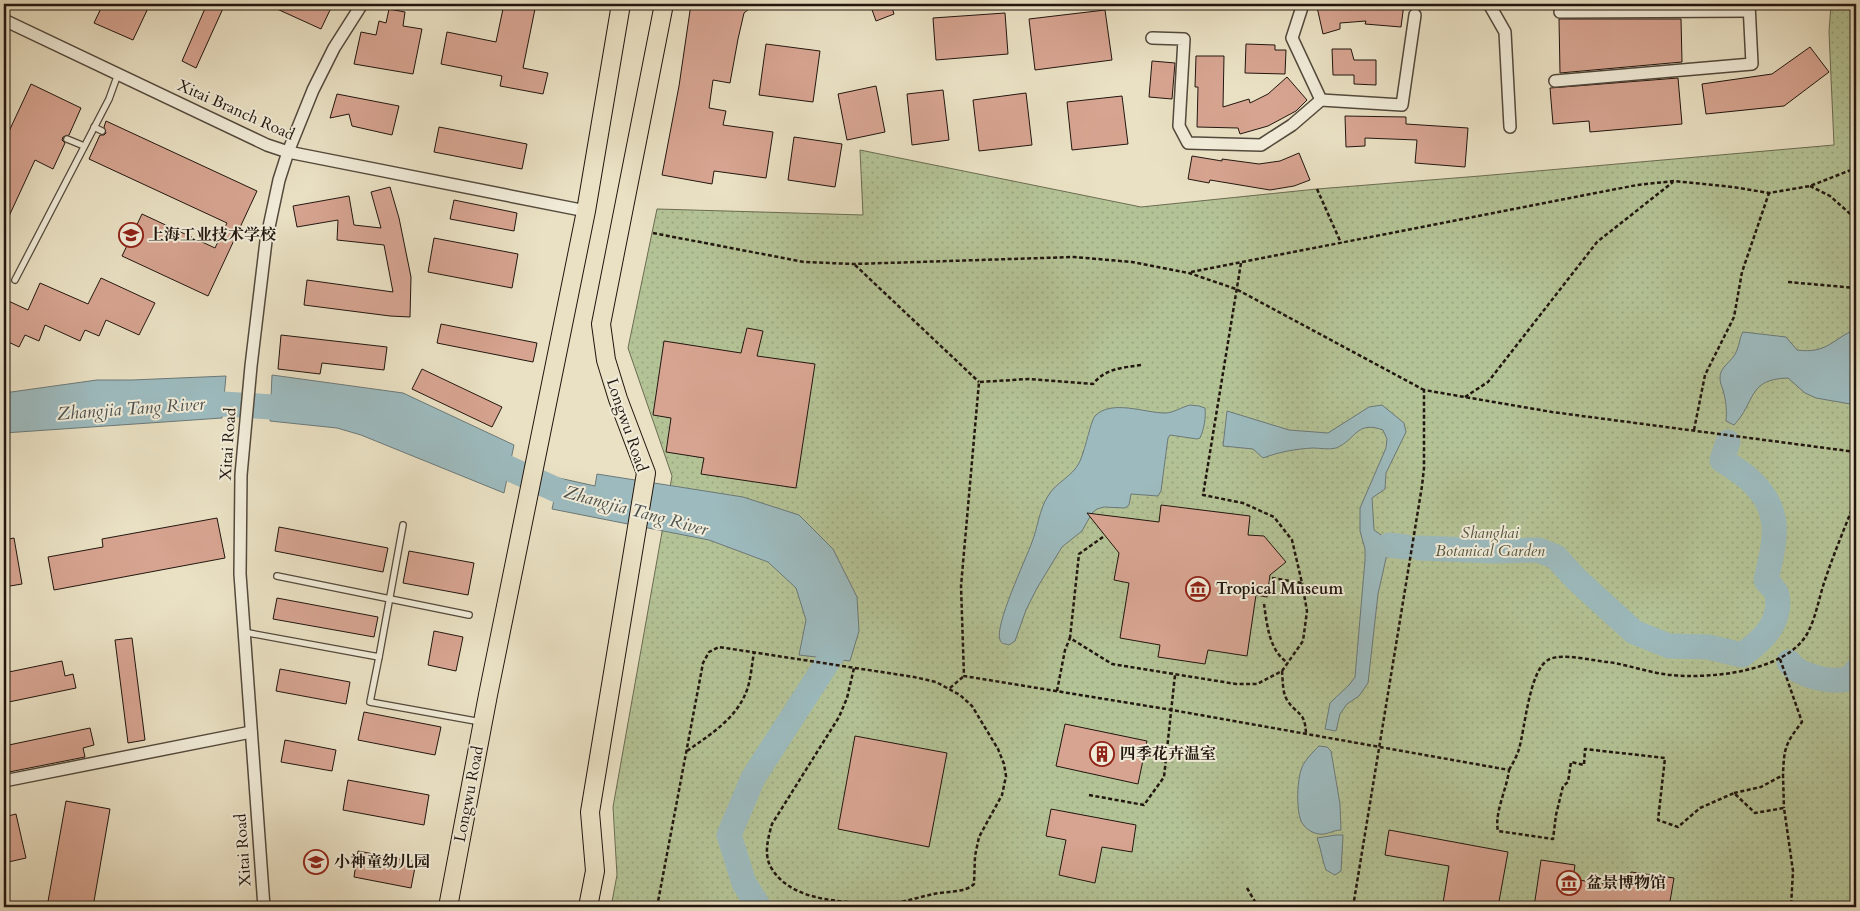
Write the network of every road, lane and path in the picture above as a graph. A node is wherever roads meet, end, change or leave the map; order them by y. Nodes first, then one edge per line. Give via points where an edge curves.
1 (362, 4) edge
2 (621, 4) edge
3 (664, 4) edge
4 (1303, 4) edge
5 (1488, 4) edge
6 (1749, 7) edge
7 (1560, 12) dead end
8 (1415, 15) dead end
9 (4, 20) edge
10 (1152, 38) dead end
11 (118, 74) junction
12 (1555, 81) dead end
13 (1321, 100) junction
14 (94, 127) junction
15 (1510, 127) dead end
16 (102, 131) dead end
17 (66, 139) dead end
18 (84, 146) junction
19 (288, 152) junction
20 (1856, 168) edge
21 (1674, 182) junction
22 (1810, 186) junction
23 (1317, 189) dead end
24 (1769, 193) junction
25 (586, 211) junction
26 (1856, 220) edge
27 (653, 233) dead end
28 (1341, 244) junction
29 (1241, 263) junction
30 (854, 264) junction
31 (1189, 273) junction
32 (14, 280) dead end
33 (1788, 282) dead end
34 (1856, 288) edge
35 (1236, 289) junction
36 (1141, 365) dead end
37 (979, 382) junction
38 (1424, 390) junction
39 (1465, 397) junction
40 (1694, 430) junction
41 (1856, 452) edge
42 (1856, 479) edge
43 (1852, 509) junction
44 (1856, 515) edge
45 (403, 525) dead end
46 (1103, 537) dead end
47 (278, 576) dead end
48 (1272, 578) dead end
49 (1302, 583) junction
50 (390, 599) junction
51 (1264, 604) dead end
52 (469, 615) dead end
53 (243, 632) junction
54 (1070, 638) junction
55 (754, 652) junction
56 (379, 657) junction
57 (1780, 659) junction
58 (1288, 663) junction
59 (854, 668) junction
60 (1282, 671) junction
61 (1175, 674) junction
62 (964, 676) junction
63 (950, 689) junction
64 (1057, 691) junction
65 (1172, 710) junction
66 (482, 722) junction
67 (251, 732) junction
68 (1306, 734) junction
69 (1379, 747) junction
70 (686, 752) junction
71 (1509, 770) junction
72 (1783, 775) junction
73 (4, 780) edge
74 (1734, 793) junction
75 (1089, 794) dead end
76 (1784, 808) junction
77 (1247, 888) dead end
78 (264, 907) edge
79 (448, 907) edge
80 (588, 907) edge
81 (657, 907) edge
82 (1258, 907) edge
83 (1353, 907) edge
84 (1791, 907) edge

1 - 19 street, Xitai Road via 334,48
2 - 25 main road, Longwu Road
3 - 80 main road, Longwu Road via 601,324 606,360 646,473 590,812 595,870
4 - 13 street via 1292,38
5 - 15 street via 1505,32
6 - 7 street
6 - 12 street via 1752,64
8 - 13 street via 1402,105
9 - 11 street, Xitai Branch Road
10 - 13 street via 1184,39 1179,126 1188,143 1261,146
11 - 14 lane
11 - 19 street, Xitai Branch Road via 266,145
14 - 16 lane
14 - 18 lane
17 - 18 lane
18 - 32 lane
19 - 25 street, Xitai Branch Road
19 - 53 street, Xitai Road via 268,226 245,425 240,524
20 - 22 path
21 - 24 path
21 - 28 path via 1637,185
21 - 39 path via 1597,242 1488,382
22 - 24 path
22 - 26 path via 1830,196
23 - 28 path
24 - 40 path via 1742,272 1734,317 1705,375
25 - 66 main road, Longwu Road
27 - 30 path via 804,262
28 - 29 path
29 - 31 path
29 - 35 path
30 - 31 path via 1074,256 1132,262
30 - 37 path
31 - 35 path
33 - 34 path
35 - 38 path
35 - 49 path via 1203,495 1243,503 1274,518 1292,540
36 - 37 path via 1100,375 1093,384 1029,379
37 - 62 path via 961,586
38 - 39 path
38 - 69 path via 1422,486
39 - 40 path
40 - 41 path
42 - 43 path
43 - 44 path
43 - 57 path via 1807,634
45 - 50 lane
46 - 54 path via 1079,554
47 - 50 lane
48 - 49 path
49 - 58 path via 1307,611 1302,641
50 - 52 lane
50 - 56 lane
51 - 58 path via 1274,647
53 - 56 lane
53 - 67 street, Xitai Road
54 - 61 path via 1112,664
54 - 64 path
55 - 59 path
55 - 70 path via 748,685 735,712 725,724
55 - 70 path via 719,647 709,652 703,663
56 - 66 lane via 370,702
57 - 71 path via 1709,676 1671,675 1574,658 1547,660 1538,672 1519,750
57 - 72 path via 1802,722 1784,751
58 - 60 path
59 - 63 path via 936,682
59 - 63 path via 839,717 772,824 768,838 771,868 787,884 806,895 828,900 888,904 969,889 974,884 979,838 1002,795 1006,776 998,749 972,706
60 - 61 path via 1257,684 1236,684
60 - 68 path via 1284,693 1304,716
61 - 65 path
62 - 63 path
62 - 64 path
64 - 65 path
65 - 68 path
65 - 75 path via 1164,777 1144,805
66 - 79 main road, Longwu Road
67 - 73 street
67 - 78 street, Xitai Road
68 - 69 path
69 - 71 path
69 - 83 path
70 - 81 path
71 - 74 path via 1496,821 1498,831 1553,839 1571,762 1584,765 1585,749 1666,758 1658,820 1678,827 1700,808
72 - 74 path via 1762,787
72 - 76 path
74 - 76 path via 1755,813
76 - 84 path via 1793,871
77 - 82 path

